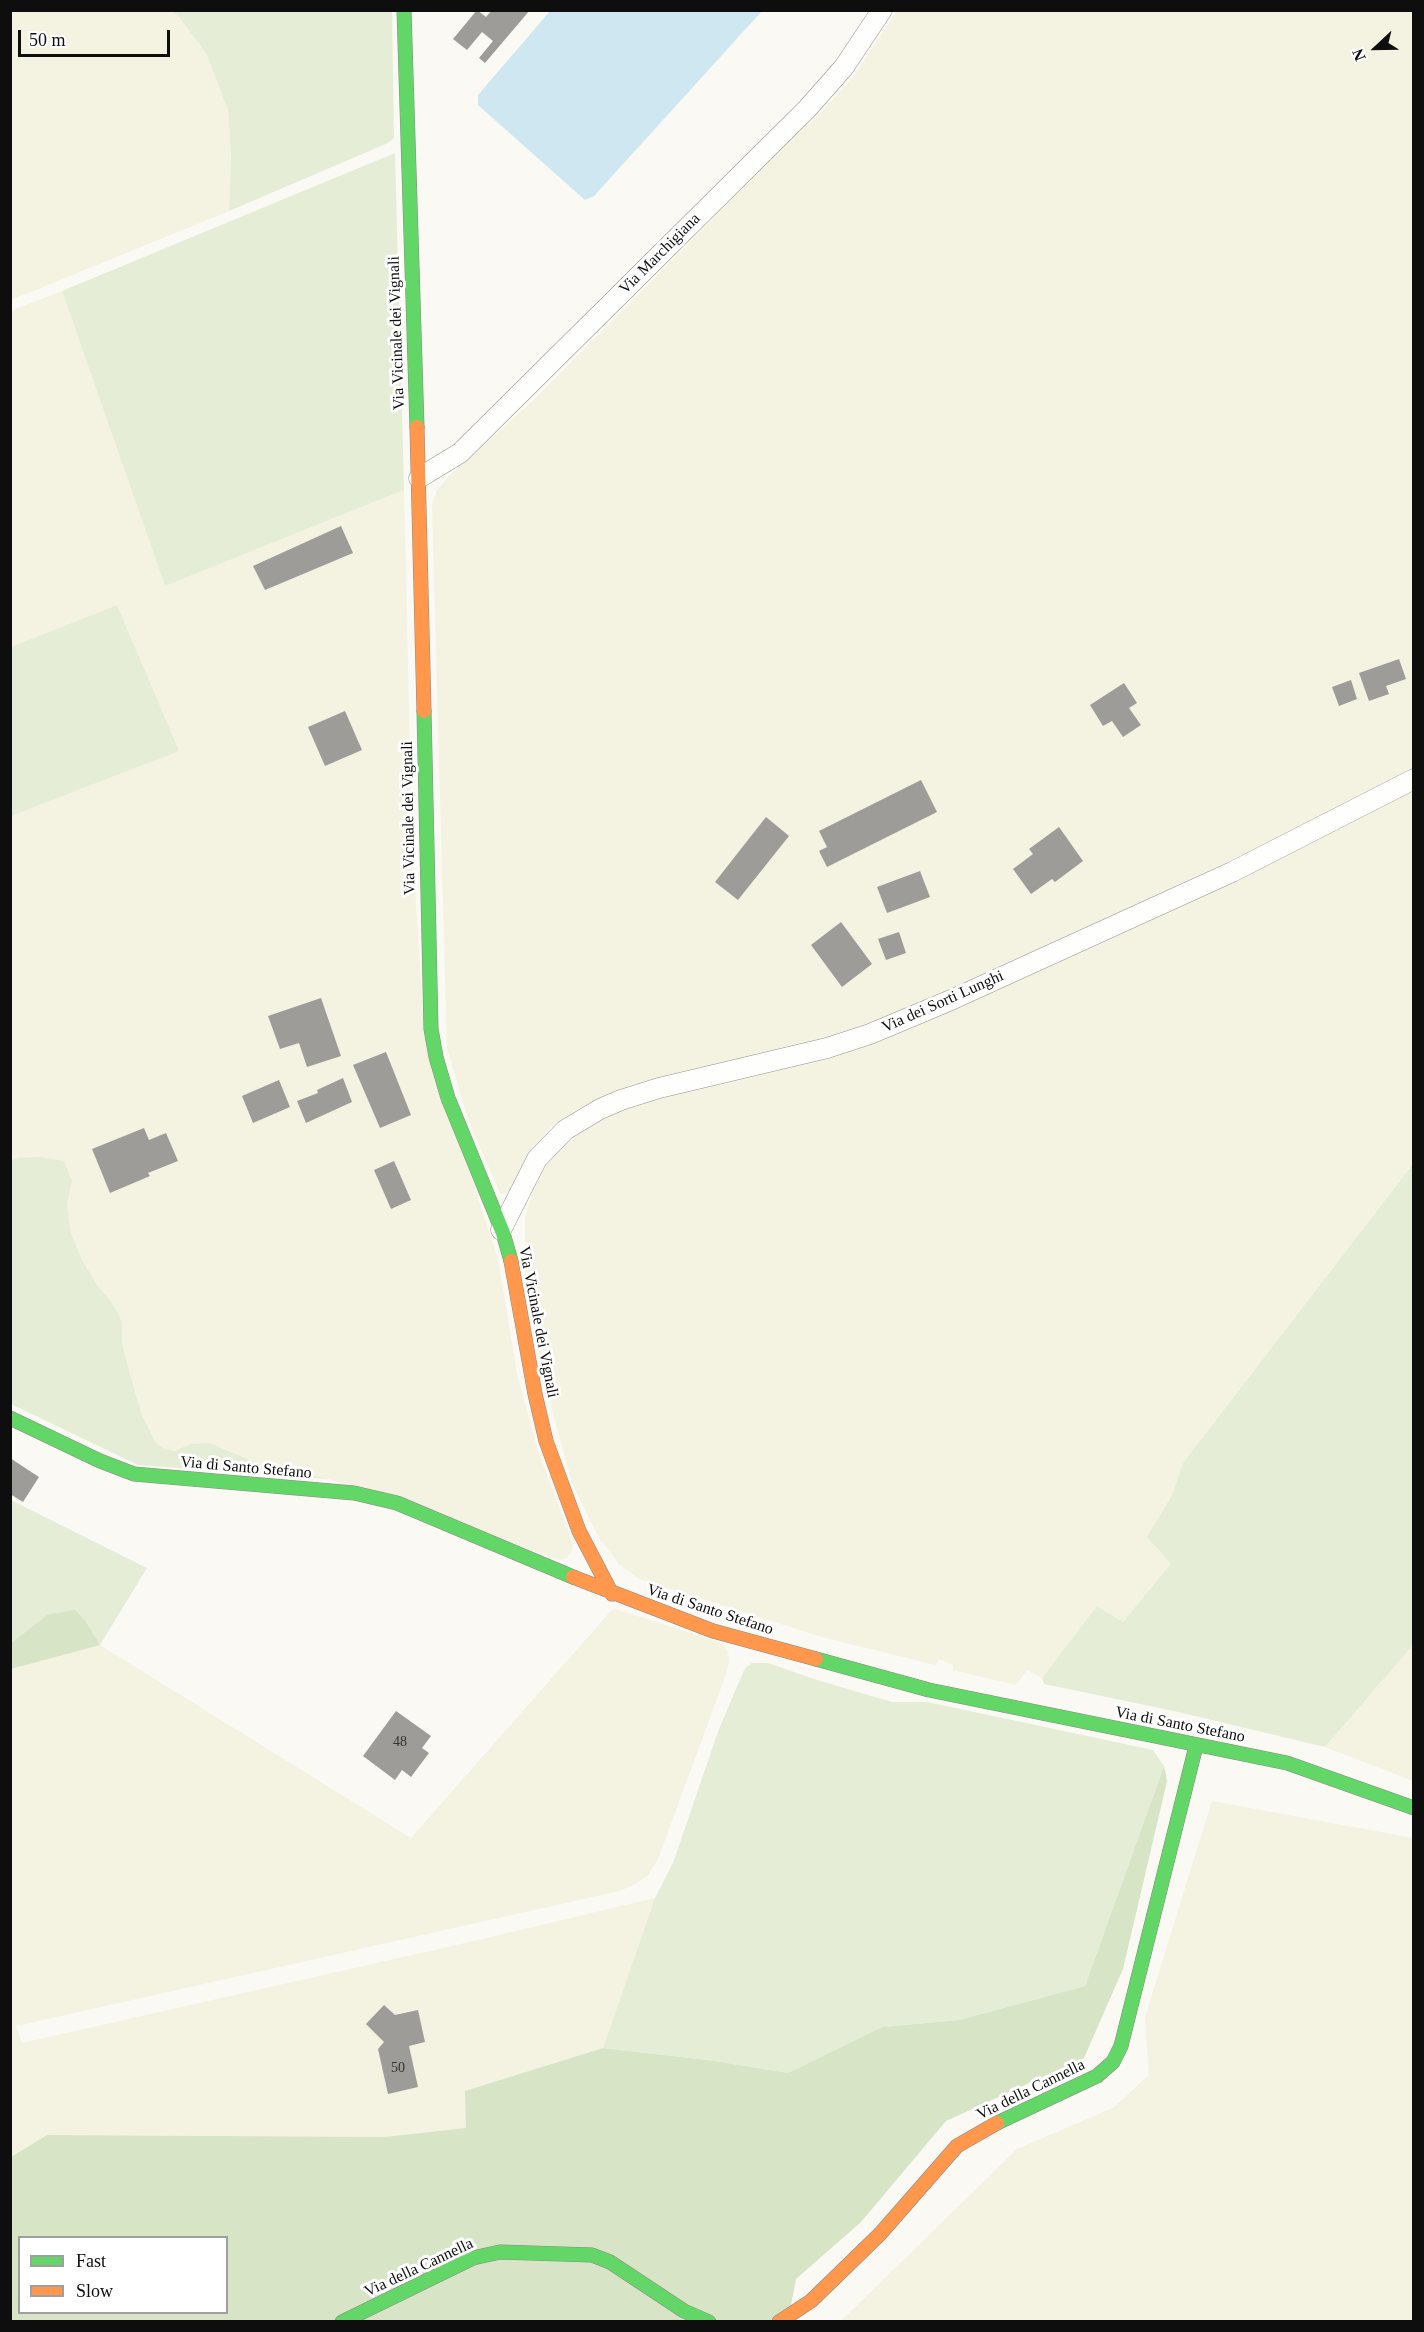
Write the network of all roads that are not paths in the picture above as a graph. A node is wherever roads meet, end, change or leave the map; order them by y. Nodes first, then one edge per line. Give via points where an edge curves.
1 (404, 10) edge
2 (882, 10) edge
3 (419, 478) junction
4 (1413, 779) edge
5 (501, 1230) junction
6 (10, 1418) edge
7 (612, 1594) junction
8 (1196, 1746) junction
9 (1413, 1808) edge
10 (342, 2322) edge
11 (709, 2322) edge
12 (779, 2322) edge

1 - 3 street, Via Vicinale dei Vignali
2 - 3 street, Via Marchigiana via 843,67 807,109 460,453
3 - 5 street, Via Vicinale dei Vignali via 431,1029 448,1098
4 - 5 street, Via dei Sorti Lunghi via 1232,872 870,1034 659,1088 600,1109 566,1130 537,1159
5 - 7 street, Via Vicinale dei Vignali via 514,1270 546,1441 579,1531
6 - 7 street, Via di Santo Stefano via 134,1474 354,1493 397,1503
7 - 8 street, Via di Santo Stefano via 713,1631 929,1690
8 - 9 street, Via di Santo Stefano via 1287,1763
8 - 12 street, Via della Cannella via 1121,2046 1113,2062 1097,2076 957,2146 880,2234 811,2301
10 - 11 street, Via della Cannella via 473,2258 500,2252 592,2255

